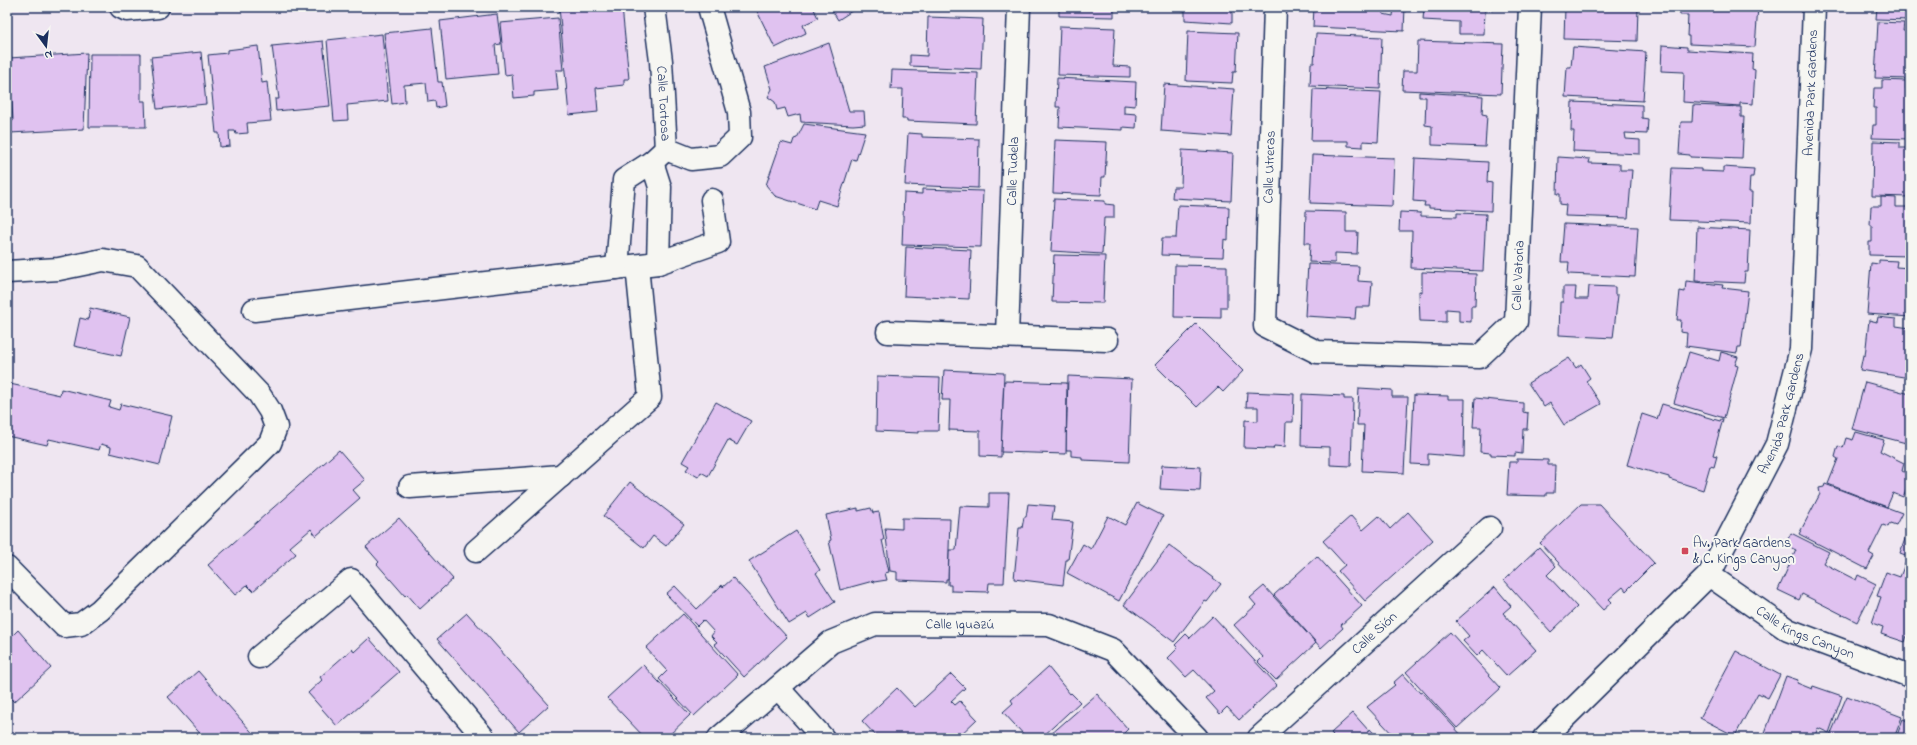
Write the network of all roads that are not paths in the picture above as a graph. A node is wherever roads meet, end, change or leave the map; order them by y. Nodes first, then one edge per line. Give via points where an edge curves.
1 (121, 7) edge
2 (158, 7) edge
3 (654, 7) edge
4 (709, 7) edge
5 (1019, 7) edge
6 (1275, 7) edge
7 (1530, 7) edge
8 (1814, 7) edge
9 (659, 155) junction
10 (712, 200) dead end
11 (658, 263) junction
12 (627, 267) junction
13 (7, 272) edge
14 (254, 310) dead end
15 (1265, 326) joint
16 (888, 332) dead end
17 (1007, 336) junction
18 (1107, 340) dead end
19 (561, 476) junction
20 (410, 487) dead end
21 (1490, 528) dead end
22 (476, 551) dead end
23 (7, 568) edge
24 (1709, 575) junction
25 (259, 657) dead end
26 (1910, 676) edge
27 (778, 688) junction
28 (484, 738) edge
29 (719, 738) edge
30 (823, 738) edge
31 (1198, 738) edge
32 (1259, 738) edge
33 (1544, 738) edge

1 - 2 street via 127,10
3 - 9 street, Calle Tortosa via 661,61
4 - 9 street, Calle Tortosa via 739,112 740,137 720,156 691,159
5 - 17 street, Calle Tudela
6 - 15 street, Calle Utreras
7 - 15 street, Calle Vatoria via 1516,322 1479,357 1317,352
8 - 24 street, Avenida Park Gardens via 1801,349 1777,444
9 - 11 street
9 - 12 street via 624,180
10 - 11 street via 718,242
11 - 12 street
12 - 14 street
12 - 19 street via 650,397
13 - 23 street via 59,269 103,260 137,266 259,394 276,427 270,443 100,610 81,624 64,626
16 - 17 street
17 - 18 street
19 - 20 street
19 - 22 street
21 - 32 street, Calle Sión
24 - 26 street, Calle Kings Canyon via 1788,630
24 - 33 street, Avenida Park Gardens
25 - 28 street via 350,580
27 - 29 street, Calle Iguazú
27 - 30 street
27 - 31 street, Calle Iguazú via 832,642 875,624 1049,625 1113,650

